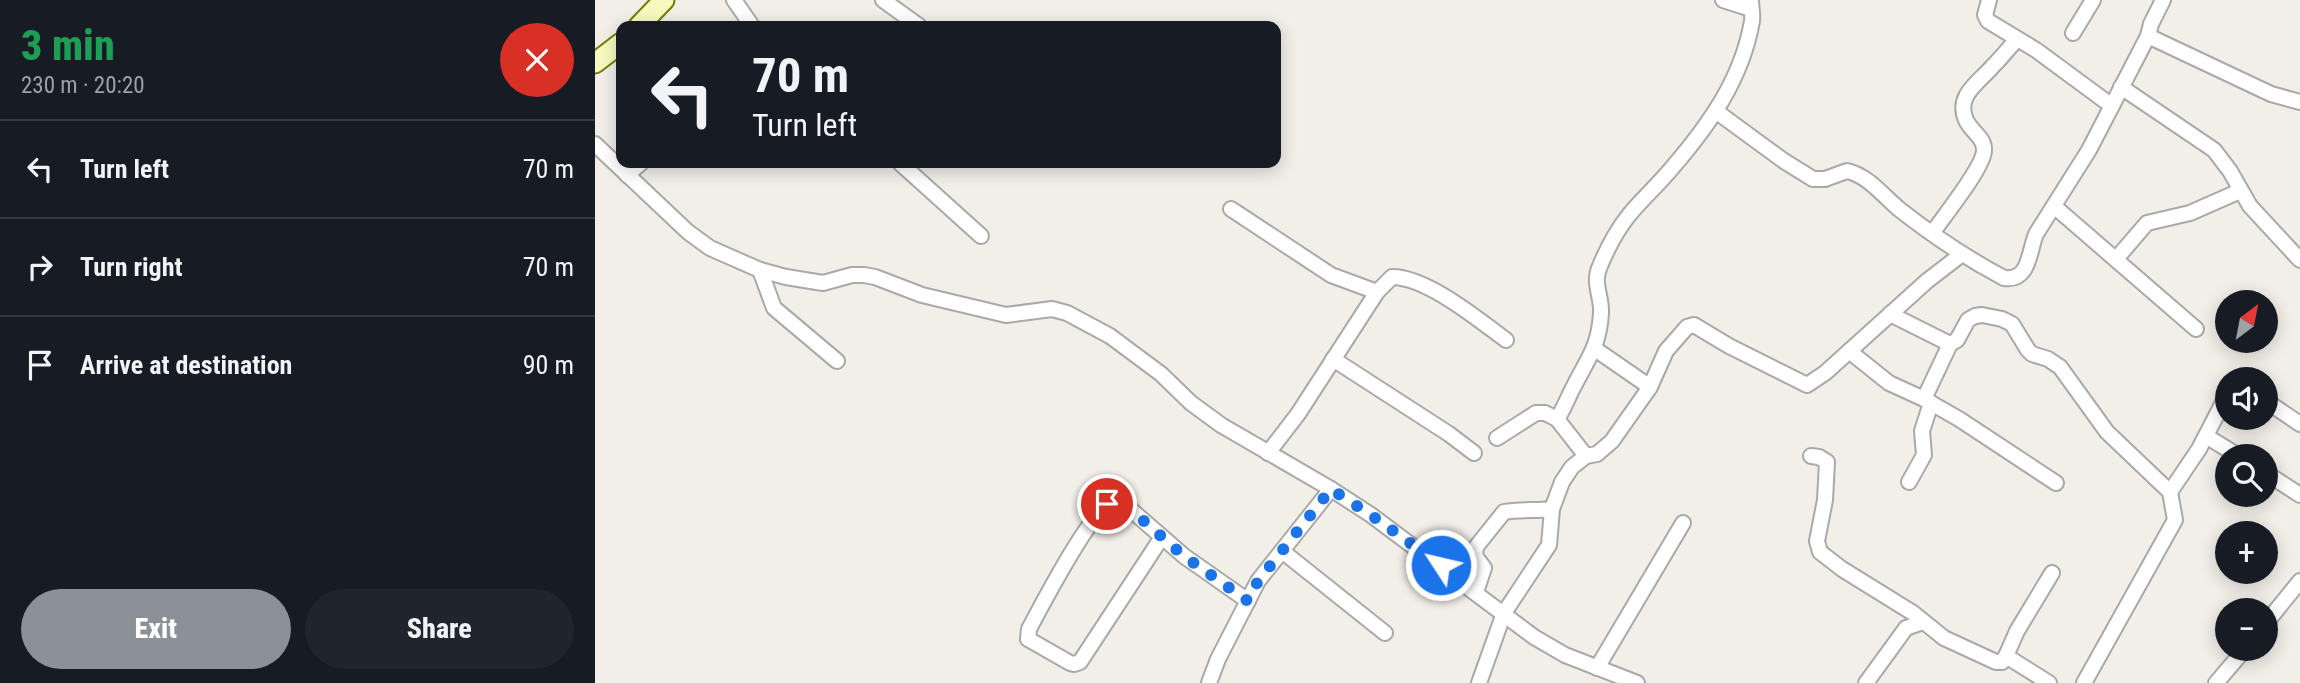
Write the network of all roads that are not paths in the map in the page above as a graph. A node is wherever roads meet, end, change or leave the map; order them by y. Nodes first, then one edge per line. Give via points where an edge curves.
1 (664, 0) edge
2 (734, 0) edge
3 (883, 0) edge
4 (1723, 0) edge
5 (1989, 0) edge
6 (2093, 0) edge
7 (2163, 0) edge
8 (1751, 4) edge
9 (644, 21) edge
10 (749, 21) edge
11 (912, 21) edge
12 (2073, 33) dead end
13 (2148, 36) junction
14 (2017, 39) junction
15 (616, 47) edge
16 (595, 63) edge
17 (2121, 87) junction
18 (2300, 102) edge
19 (2112, 106) junction
20 (1717, 112) junction
21 (595, 144) edge
22 (616, 164) edge
23 (621, 168) edge
24 (636, 168) edge
25 (906, 168) edge
26 (628, 175) junction
27 (2240, 191) junction
28 (2055, 207) junction
29 (1231, 209) dead end
30 (1933, 232) junction
31 (981, 236) dead end
32 (1962, 254) junction
33 (2116, 259) junction
34 (2300, 260) edge
35 (759, 270) junction
36 (1377, 292) junction
37 (1890, 314) junction
38 (2196, 329) dead end
39 (1506, 340) dead end
40 (1950, 344) junction
41 (1595, 349) junction
42 (1849, 351) junction
43 (1333, 359) junction
44 (837, 360) dead end
45 (1650, 387) junction
46 (1927, 401) junction
47 (2278, 409) edge
48 (2215, 418) edge
49 (1557, 419) junction
50 (2300, 424) edge
51 (2206, 436) junction
52 (1497, 438) dead end
53 (2219, 444) edge
54 (1268, 453) junction
55 (1474, 453) dead end
56 (1586, 456) junction
57 (1811, 456) dead end
58 (2278, 481) edge
59 (1909, 482) dead end
60 (2056, 483) dead end
61 (1331, 489) junction
62 (2171, 492) junction
63 (2300, 495) edge
64 (1552, 509) junction
65 (1683, 523) dead end
66 (1162, 537) junction
67 (1282, 551) junction
68 (2052, 573) dead end
69 (2300, 581) edge
70 (1476, 592) junction
71 (1248, 601) junction
72 (2278, 609) edge
73 (1504, 613) junction
74 (1923, 622) junction
75 (1385, 632) dead end
76 (2005, 656) junction
77 (2235, 661) edge
78 (1597, 667) junction
79 (2092, 680) edge
80 (1209, 683) edge
81 (1479, 683) edge
82 (1637, 683) edge
83 (1866, 683) edge
84 (2049, 683) edge
85 (2216, 683) edge

1 - 9 main road
2 - 10 street
3 - 11 street
4 - 8 street
5 - 14 street via 1987,20
6 - 12 street
7 - 13 street
8 - 20 street via 1745,46
13 - 17 street
13 - 18 street via 2271,94
14 - 19 street
14 - 30 street via 1966,96 1963,113 1982,139 1984,155
15 - 16 main road
17 - 19 street
17 - 27 street via 2214,150 2231,170
19 - 28 street
20 - 30 street via 1813,179 1847,171 1860,176
20 - 41 street via 1628,216 1599,267 1596,286 1601,314
21 - 22 street
23 - 26 street
24 - 26 street
25 - 31 street
26 - 35 street via 700,241
27 - 33 street via 2190,213 2147,223
27 - 34 street via 2259,219
28 - 32 street via 2036,234 2028,264 2018,277 2004,278
28 - 33 street
29 - 36 street via 1331,275
30 - 32 street
32 - 37 street
33 - 38 street
35 - 44 street via 775,309
35 - 54 street via 823,283 852,275 875,277 922,295 1006,315 1052,309 1067,313 1110,336 1213,420
36 - 39 street via 1392,277 1415,282
36 - 43 street
37 - 40 street
37 - 42 street
40 - 46 street
40 - 62 street via 1975,316 2009,322 2032,354 2060,367 2107,432
41 - 45 street
41 - 49 street
42 - 45 street via 1803,384 1689,325 1661,359
42 - 46 street via 1889,383
43 - 54 street
43 - 55 street
45 - 56 street via 1612,441 1597,454
46 - 59 street via 1924,455
46 - 60 street
47 - 50 street
48 - 51 street
49 - 52 street via 1535,414
49 - 56 street
51 - 53 street
51 - 62 street
54 - 61 street
56 - 64 street via 1571,467
57 - 74 street via 1827,462 1817,541 1820,552
58 - 63 street
61 - 67 street
61 - 70 street
62 - 79 street via 2175,520
64 - 70 street via 1504,512 1476,547 1475,556 1484,568
64 - 73 street via 1549,545
65 - 78 street
66 - 66 street via 1130,509 1116,502 1107,504 1078,542 1029,629 1028,639 1070,663 1080,662
66 - 71 street
67 - 71 street
67 - 75 street
68 - 76 street
69 - 72 street
70 - 73 street
71 - 80 street
73 - 78 street via 1534,637
73 - 81 street
74 - 76 street via 1944,639 1989,660 2000,663
74 - 83 street via 1906,628
76 - 84 street
77 - 85 street
78 - 82 street

